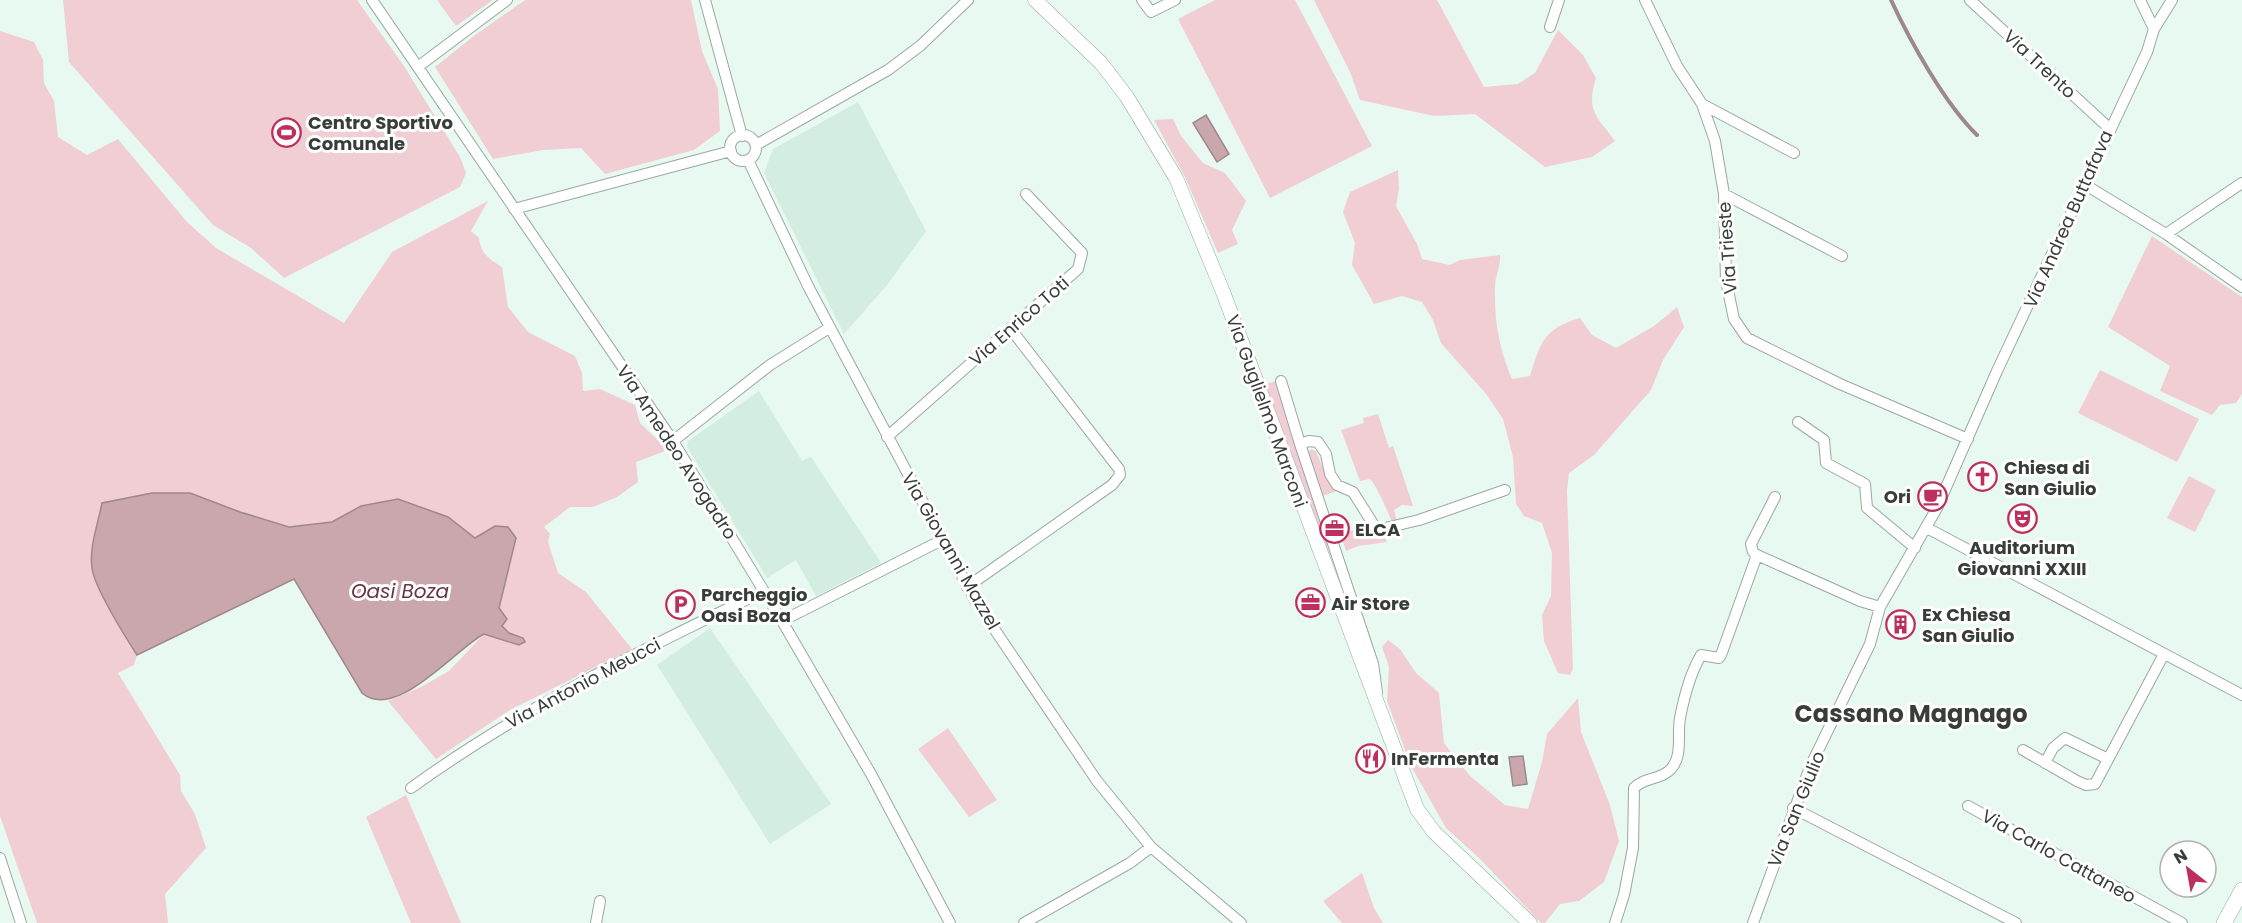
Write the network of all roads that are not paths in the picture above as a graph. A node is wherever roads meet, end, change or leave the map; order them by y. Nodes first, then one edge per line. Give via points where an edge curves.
1 (372, 0) edge
2 (507, 0) edge
3 (705, 0) edge
4 (968, 0) edge
5 (1035, 0) edge
6 (1142, 0) edge
7 (1175, 0) edge
8 (1559, 0) edge
9 (1645, 0) edge
10 (1970, 0) edge
11 (2140, 0) edge
12 (2172, 0) edge
13 (1550, 27) dead end
14 (2154, 29) junction
15 (418, 66) junction
16 (1702, 104) junction
17 (2109, 128) junction
18 (742, 136) junction
19 (756, 145) junction
20 (731, 151) junction
21 (1794, 153) dead end
22 (748, 160) junction
23 (2242, 183) edge
24 (2084, 184) junction
25 (1026, 194) dead end
26 (1724, 194) junction
27 (514, 209) junction
28 (2166, 234) junction
29 (1842, 256) dead end
30 (2242, 287) edge
31 (829, 328) junction
32 (1010, 328) junction
33 (1281, 381) dead end
34 (1798, 422) dead end
35 (887, 437) junction
36 (1968, 439) junction
37 (673, 441) junction
38 (1300, 444) junction
39 (1505, 490) dead end
40 (1775, 497) dead end
41 (1927, 528) junction
42 (942, 540) junction
43 (1915, 548) junction
44 (1757, 555) junction
45 (967, 587) junction
46 (764, 591) junction
47 (1880, 607) junction
48 (782, 621) junction
49 (2164, 654) junction
50 (2242, 695) edge
51 (1380, 713) junction
52 (2023, 750) dead end
53 (2108, 759) junction
54 (2045, 763) junction
55 (411, 788) dead end
56 (1968, 806) dead end
57 (1794, 808) junction
58 (1151, 847) junction
59 (0, 858) edge
60 (2242, 890) edge
61 (600, 901) dead end
62 (2237, 909) edge
63 (21, 923) edge
64 (596, 923) edge
65 (950, 923) edge
66 (1024, 923) edge
67 (1241, 923) edge
68 (1530, 923) edge
69 (1615, 923) edge
70 (1753, 923) edge
71 (2016, 923) edge
72 (2182, 923) edge
73 (2224, 923) edge

1 - 15 street, Via Amedeo Avogadro
2 - 15 street
3 - 18 street
4 - 19 street via 920,46 888,70
5 - 51 street, Via Guglielmo Marconi via 1101,63 1127,97 1176,178 1223,292
6 - 7 street via 1151,12
8 - 13 street
9 - 16 street, Via Trieste via 1677,66
10 - 17 street, Via Trento
11 - 14 street
12 - 14 street, Via Andrea Buttafava
14 - 17 street, Via Andrea Buttafava
15 - 27 street, Via Amedeo Avogadro
16 - 21 street
16 - 26 street, Via Trieste via 1717,148
17 - 24 street, Via Andrea Buttafava
18 - 19 street
18 - 20 street via 732,142
19 - 22 street via 754,156
20 - 22 street via 735,158
20 - 27 street
22 - 31 street, Via Giovanni Mazzel
23 - 28 street
24 - 28 street
24 - 36 street, Via Andrea Buttafava
25 - 32 street, Via Enrico Toti via 1082,254 1082,260 1078,269
26 - 29 street
26 - 36 street, Via Trieste via 1726,281 1734,319 1747,338 1840,384
27 - 37 street, Via Amedeo Avogadro
28 - 30 street
31 - 35 street, Via Giovanni Mazzel
31 - 37 street via 770,365
32 - 35 street, Via Enrico Toti
32 - 45 street via 1120,475 1112,485
33 - 38 street
34 - 43 street via 1824,440 1826,463 1865,484 1867,508
35 - 42 street, Via Giovanni Mazzel
36 - 41 street, Via San Giulio
37 - 46 street, Via Amedeo Avogadro
38 - 39 street via 1318,442 1337,485 1353,492 1376,527 1388,528
38 - 51 street via 1373,664
40 - 44 street via 1751,544
41 - 43 street, Via San Giulio
41 - 49 street
42 - 45 street, Via Giovanni Mazzel
42 - 48 street
43 - 47 street, Via San Giulio
44 - 47 street
44 - 69 street via 1721,655 1701,655 1691,677 1680,718 1678,757 1663,775 1634,788 1633,848
45 - 58 street, Via Giovanni Mazzel via 1097,781
46 - 48 street, Via Amedeo Avogadro
46 - 55 street, Via Antonio Meucci via 592,675 504,724
47 - 57 street, Via San Giulio via 1870,644
48 - 65 street, Via Amedeo Avogadro via 871,774
49 - 50 street
49 - 53 street
51 - 68 street, Via Guglielmo Marconi via 1424,819
52 - 54 street
53 - 54 street via 2065,738
53 - 54 street via 2095,784 2086,785
56 - 72 street, Via Carlo Cattaneo
57 - 70 street, Via San Giulio
57 - 71 street
58 - 66 street
58 - 67 street, Via Giovanni Mazzel
59 - 63 street
60 - 62 main road
61 - 64 street
62 - 73 main road

